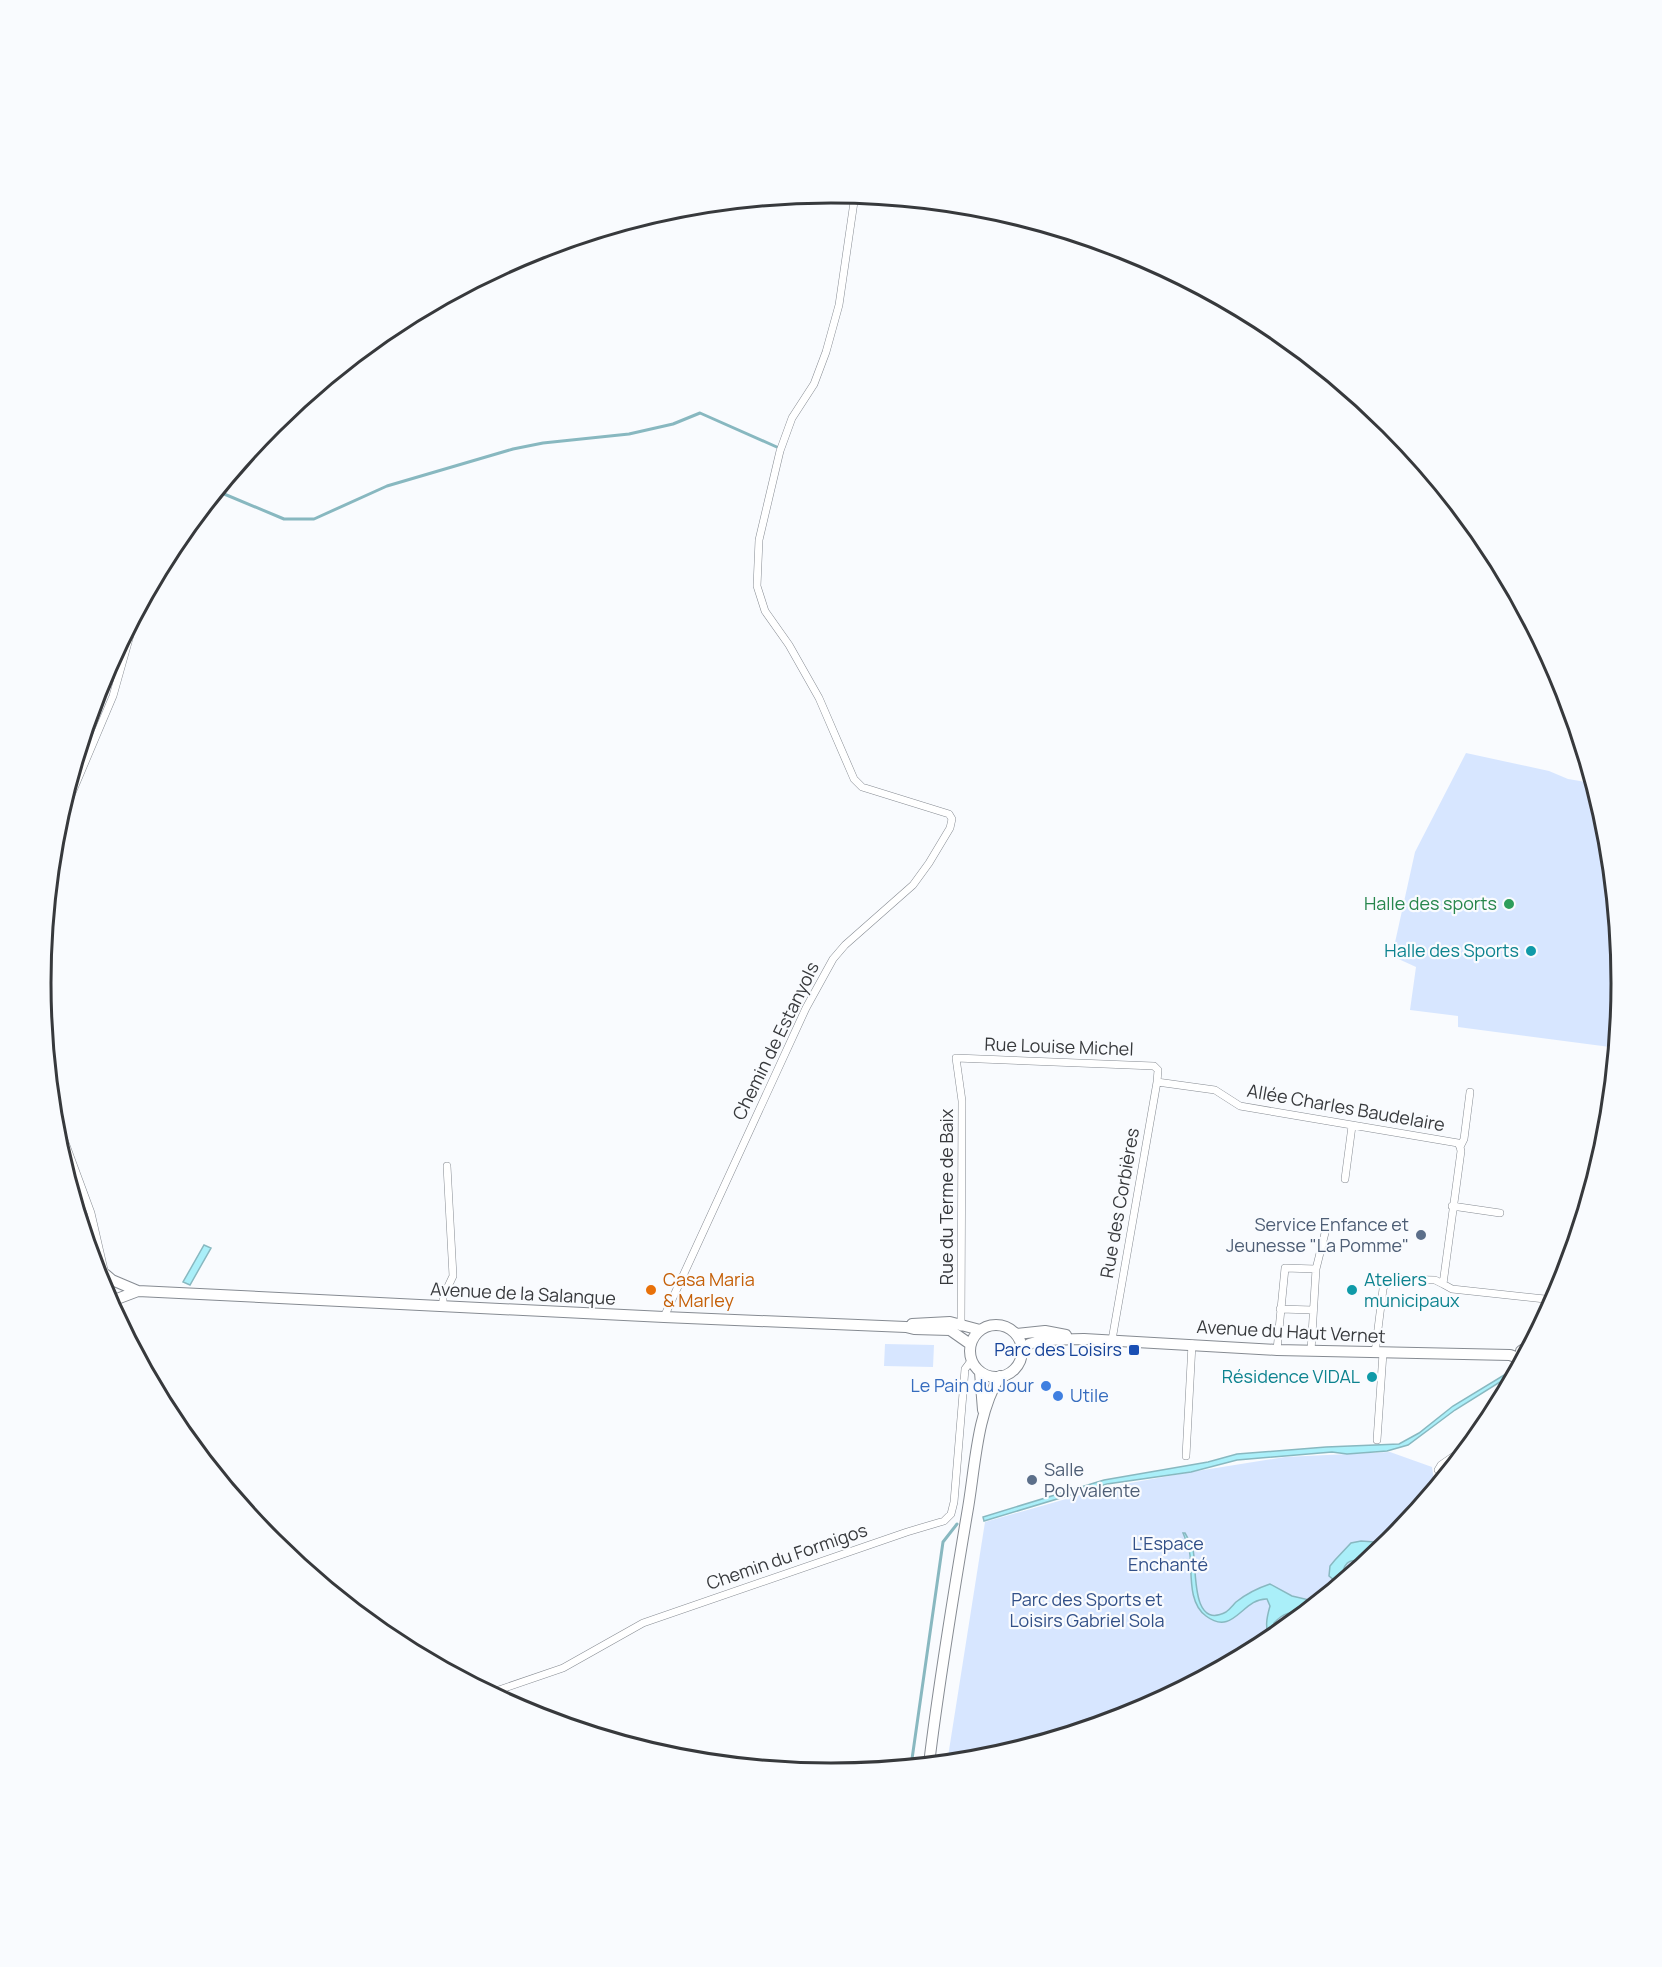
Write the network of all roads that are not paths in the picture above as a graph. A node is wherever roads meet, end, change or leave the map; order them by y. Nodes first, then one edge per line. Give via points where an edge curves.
1 (854, 204) edge
2 (126, 650) edge
3 (81, 772) edge
4 (956, 1058) joint
5 (1158, 1070) joint
6 (1157, 1082) junction
7 (1470, 1092) dead end
8 (1352, 1126) junction
9 (1460, 1147) junction
10 (72, 1160) edge
11 (447, 1166) dead end
12 (1345, 1179) dead end
13 (1452, 1206) junction
14 (1500, 1213) dead end
15 (1326, 1229) dead end
16 (99, 1248) joint
17 (102, 1259) edge
18 (1316, 1269) junction
19 (108, 1276) edge
20 (1443, 1284) junction
21 (138, 1291) junction
22 (118, 1299) edge
23 (1544, 1299) edge
24 (443, 1306) junction
25 (1280, 1309) junction
26 (1313, 1310) junction
27 (664, 1317) junction
28 (962, 1324) junction
29 (906, 1327) junction
30 (980, 1330) junction
31 (1016, 1334) junction
32 (960, 1335) junction
33 (1084, 1339) junction
34 (1112, 1340) junction
35 (970, 1344) junction
36 (1192, 1344) junction
37 (1022, 1350) junction
38 (1277, 1350) junction
39 (1311, 1351) junction
40 (1379, 1353) junction
41 (1517, 1353) edge
42 (971, 1361) junction
43 (980, 1372) junction
44 (1000, 1377) junction
45 (983, 1416) junction
46 (1377, 1440) dead end
47 (1186, 1456) dead end
48 (500, 1689) edge
49 (929, 1757) edge

1 - 27 street, Chemin de Estanyols via 839,305 826,352 813,384 792,418 780,451 759,540 757,586 765,610 819,698 854,779 862,788 950,814 952,819 945,837 913,885 833,959 791,1039
2 - 3 street via 113,696
4 - 5 street, Rue Louise Michel via 1154,1066
4 - 28 street, Rue du Terme de Baix via 962,1101
5 - 6 street, Rue des Corbières
6 - 8 street, Allée Charles Baudelaire via 1215,1090 1240,1106
6 - 34 street, Rue des Corbières
7 - 9 street
8 - 9 street, Allée Charles Baudelaire via 1458,1143
8 - 12 street
9 - 13 street
10 - 16 street via 92,1213
11 - 24 street via 453,1276
13 - 14 street
13 - 20 street
15 - 18 street
16 - 17 street
18 - 25 street via 1285,1268
18 - 26 street
19 - 21 main road
20 - 23 street via 1452,1289
20 - 40 street via 1435,1280 1387,1279
21 - 22 main road
21 - 24 main road, Avenue de la Salanque
24 - 27 main road, Avenue de la Salanque
25 - 26 street
25 - 38 street
26 - 39 street
27 - 29 main road, Avenue de la Salanque
28 - 29 main road via 930,1322
28 - 30 main road
28 - 32 street, Rue du Terme de Baix
29 - 32 main road via 950,1330
30 - 31 main road via 995,1324
30 - 35 main road
31 - 33 main road, Avenue du Haut Vernet via 1052,1332
31 - 37 main road
32 - 35 main road
33 - 34 main road, Avenue du Haut Vernet
33 - 37 main road, Avenue du Haut Vernet via 1043,1340
34 - 36 main road, Avenue du Haut Vernet
35 - 42 main road
36 - 38 main road, Avenue du Haut Vernet
36 - 47 street
37 - 44 main road via 1015,1369
38 - 39 main road, Avenue du Haut Vernet
39 - 40 main road, Avenue du Haut Vernet
40 - 41 main road, Avenue du Haut Vernet
40 - 46 street
42 - 43 main road
42 - 48 street, Chemin du Formigos via 965,1369 954,1502 944,1521 643,1623 563,1668
43 - 44 main road
43 - 45 main road
44 - 45 main road
45 - 49 main road

